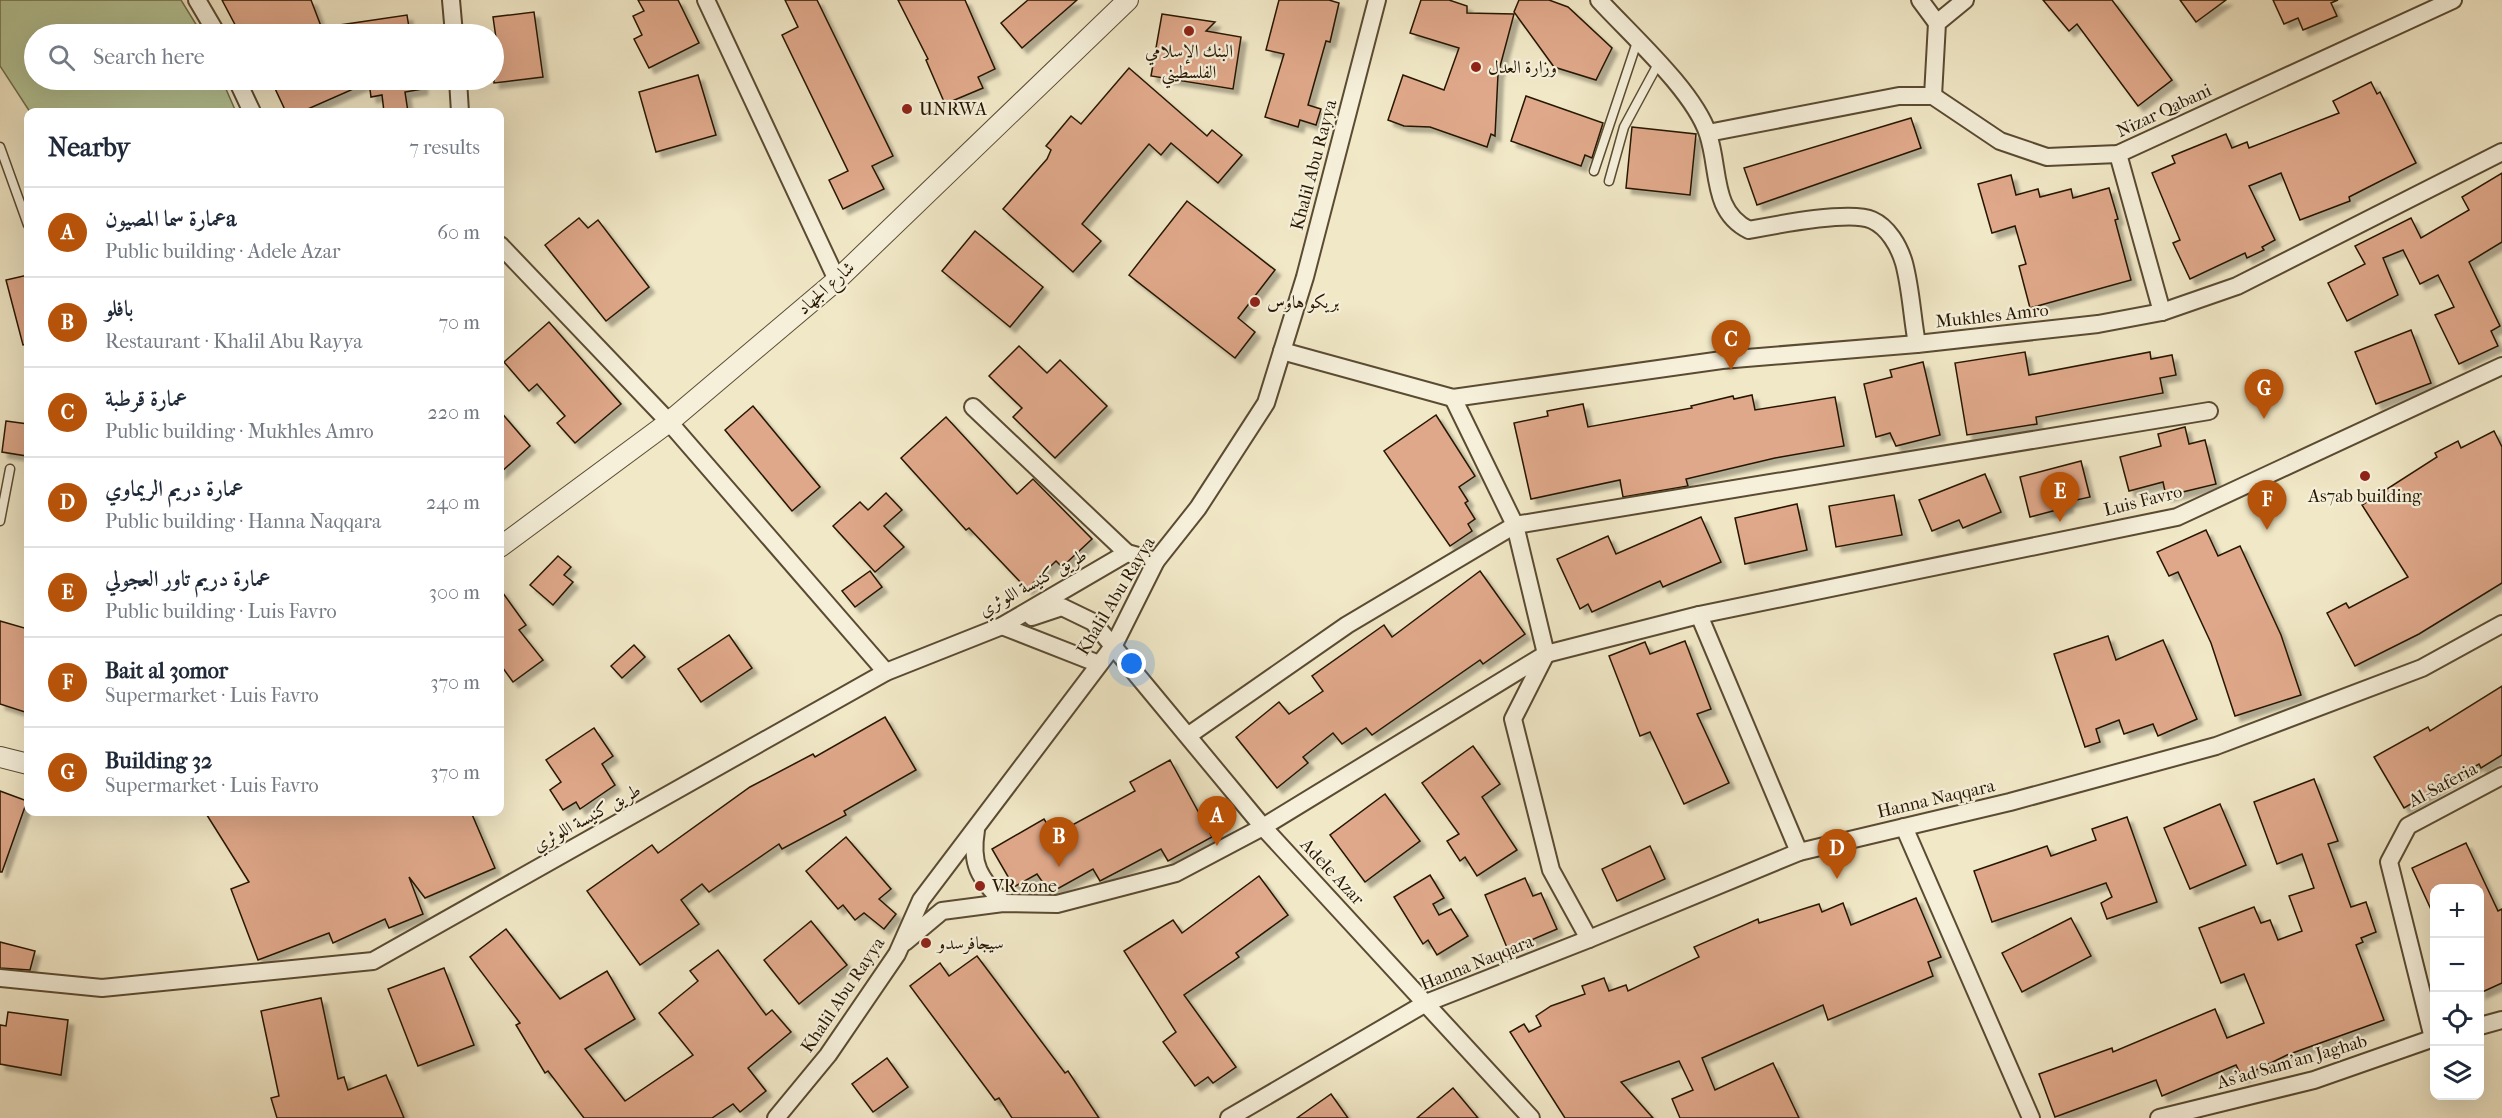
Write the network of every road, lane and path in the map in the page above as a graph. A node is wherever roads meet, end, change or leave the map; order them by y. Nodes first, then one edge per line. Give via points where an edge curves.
1 (197, 0) edge
2 (451, 0) edge
3 (706, 0) edge
4 (1128, 0) edge
5 (1377, 0) edge
6 (1599, 0) edge
7 (1920, 0) edge
8 (1965, 0) edge
9 (2453, 0) edge
10 (1937, 23) junction
11 (211, 24) edge
12 (453, 24) edge
13 (1638, 42) junction
14 (1658, 64) junction
15 (242, 90) edge
16 (459, 90) edge
17 (1933, 96) junction
18 (250, 108) edge
19 (460, 108) edge
20 (1708, 133) junction
21 (0, 147) edge
22 (2502, 153) edge
23 (2118, 154) junction
24 (1594, 171) dead end
25 (1609, 181) dead end
26 (24, 214) edge
27 (504, 249) edge
28 (837, 280) junction
29 (2162, 312) junction
30 (1917, 344) junction
31 (1282, 351) junction
32 (2502, 366) edge
33 (1453, 398) junction
34 (973, 407) dead end
35 (2209, 411) dead end
36 (669, 422) junction
37 (10, 469) dead end
38 (0, 521) edge
39 (1515, 525) junction
40 (504, 544) edge
41 (1127, 553) junction
42 (1156, 561) junction
43 (1699, 615) junction
44 (2502, 624) edge
45 (1002, 626) junction
46 (1114, 645) junction
47 (1546, 654) junction
48 (1099, 664) junction
49 (886, 672) junction
50 (1189, 735) junction
51 (0, 757) edge
52 (24, 763) edge
53 (2502, 776) edge
54 (976, 827) junction
55 (1263, 827) junction
56 (1904, 827) junction
57 (1799, 852) junction
58 (1003, 903) junction
59 (1589, 939) junction
60 (902, 944) junction
61 (0, 978) edge
62 (1426, 1003) junction
63 (2502, 1020) edge
64 (2430, 1022) edge
65 (2484, 1025) edge
66 (2430, 1039) edge
67 (776, 1118) edge
68 (1229, 1118) edge
69 (1531, 1118) edge
70 (2031, 1118) edge
71 (2159, 1118) edge

1 - 11 street
2 - 12 street
3 - 28 street
4 - 28 street, شارع الجهاد
5 - 31 street, Khalil Abu Rayya
6 - 13 street
7 - 10 street
8 - 10 street
9 - 23 street, Nizar Qabani
10 - 17 street
13 - 14 street
13 - 24 lane
14 - 20 street via 1684,92
14 - 25 lane via 1624,127
15 - 18 street
16 - 19 street
17 - 20 street via 1899,96
17 - 23 street, Nizar Qabani via 2000,141 2047,157
20 - 30 street via 1724,207 1737,224 1749,230 1854,216 1871,219 1885,229 1903,262
21 - 26 lane
22 - 29 street, Mukhles Amro via 2237,286
23 - 29 street
27 - 36 street
28 - 36 street, شارع الجهاد
29 - 30 street, Mukhles Amro via 2098,324
30 - 33 street, Mukhles Amro via 1722,360
31 - 33 street
31 - 42 street, Khalil Abu Rayya via 1266,403 1198,508
32 - 43 street, Luis Favro via 2177,517
33 - 39 street
34 - 41 street
35 - 39 street
36 - 40 street, شارع الجهاد
36 - 49 street
37 - 38 lane
39 - 47 street
39 - 50 street via 1347,625
41 - 42 street
41 - 45 street, طريق كنيسة اللوثري
42 - 46 street, Khalil Abu Rayya
43 - 47 street, Luis Favro
43 - 57 street
44 - 56 street, Hanna Naqqara via 2422,668 2216,746
45 - 46 street, Adele Azar via 1062,607 1093,622
45 - 48 street
45 - 49 street, طريق كنيسة اللوثري
46 - 48 street, Khalil Abu Rayya
46 - 50 street, Adele Azar
47 - 55 street, Luis Favro
47 - 59 street via 1514,718 1551,870
48 - 54 street, Khalil Abu Rayya
49 - 61 street, طريق كنيسة اللوثري via 373,961 102,988
50 - 55 street, Adele Azar
51 - 52 street
53 - 64 street, Al-Saferia via 2408,826 2389,861
54 - 58 street via 972,853 981,878
54 - 60 street, Khalil Abu Rayya via 921,900
55 - 58 street, Luis Favro via 1176,873 1057,904
55 - 62 street, Adele Azar
56 - 57 street, Hanna Naqqara
56 - 70 street
57 - 59 street, Hanna Naqqara
58 - 60 street, Luis Favro via 942,911
59 - 62 street, Hanna Naqqara
60 - 67 street, Khalil Abu Rayya via 828,1055
62 - 68 street, Hanna Naqqara
62 - 69 street, Adele Azar
63 - 65 street
66 - 71 street, As'ad Sam'an Jaghab via 2313,1080

